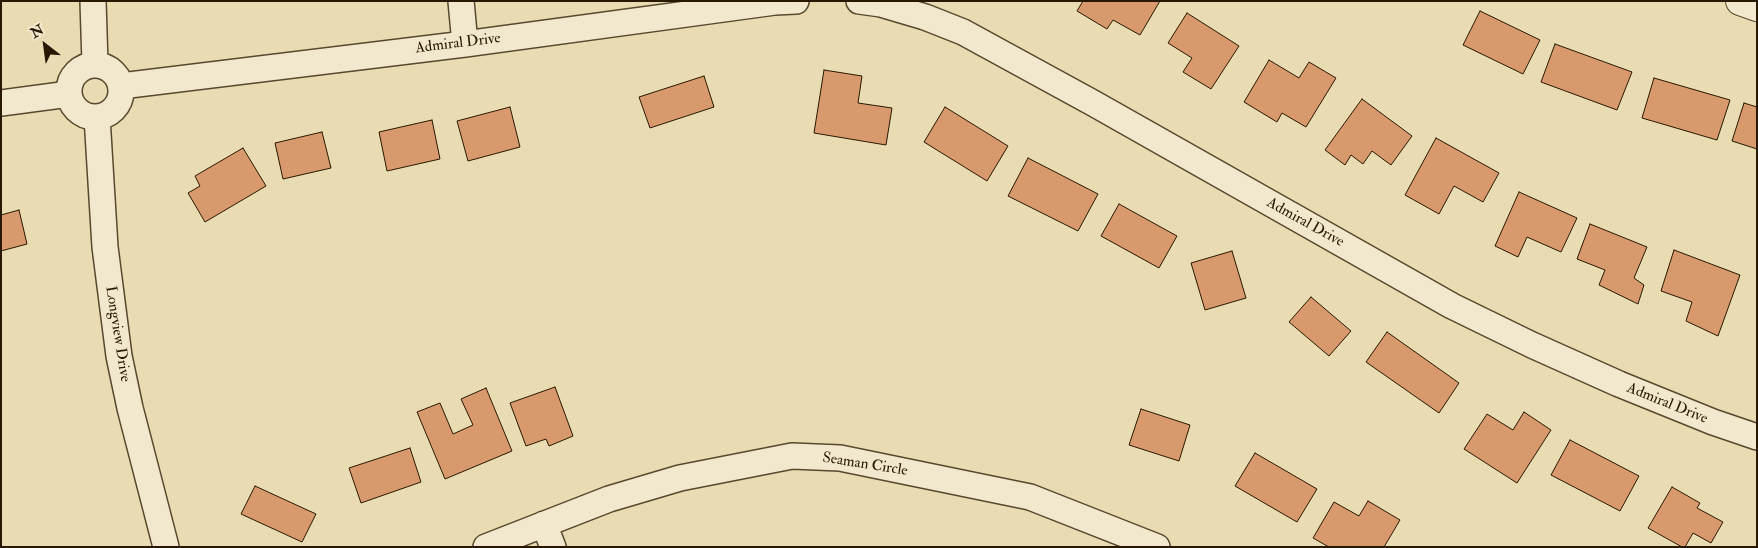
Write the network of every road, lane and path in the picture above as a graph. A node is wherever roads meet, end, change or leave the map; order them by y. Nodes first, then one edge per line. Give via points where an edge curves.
1 (93, 1) edge
2 (461, 1) edge
3 (796, 1) edge
4 (859, 1) edge
5 (1740, 1) edge
6 (1757, 7) edge
7 (465, 44) junction
8 (95, 64) junction
9 (121, 86) junction
10 (69, 94) junction
11 (1, 103) edge
12 (97, 117) junction
13 (1757, 437) edge
14 (544, 524) junction
15 (166, 547) edge
16 (486, 547) edge
17 (553, 547) edge
18 (1157, 547) edge

1 - 8 street
2 - 7 street
3 - 7 street, Admiral Drive
4 - 13 street, Admiral Drive via 925,17 963,32 1452,306 1645,395
5 - 6 street
7 - 9 street, Admiral Drive
8 - 9 street via 112,71
8 - 10 street via 86,66 73,76
9 - 12 street via 118,103 106,115
10 - 11 street
10 - 12 street via 75,108
12 - 15 street, Longview Drive via 105,247 119,356
14 - 16 street, Seaman Circle
14 - 17 street
14 - 18 street, Seaman Circle via 609,499 680,478 792,456 840,458 1030,497

